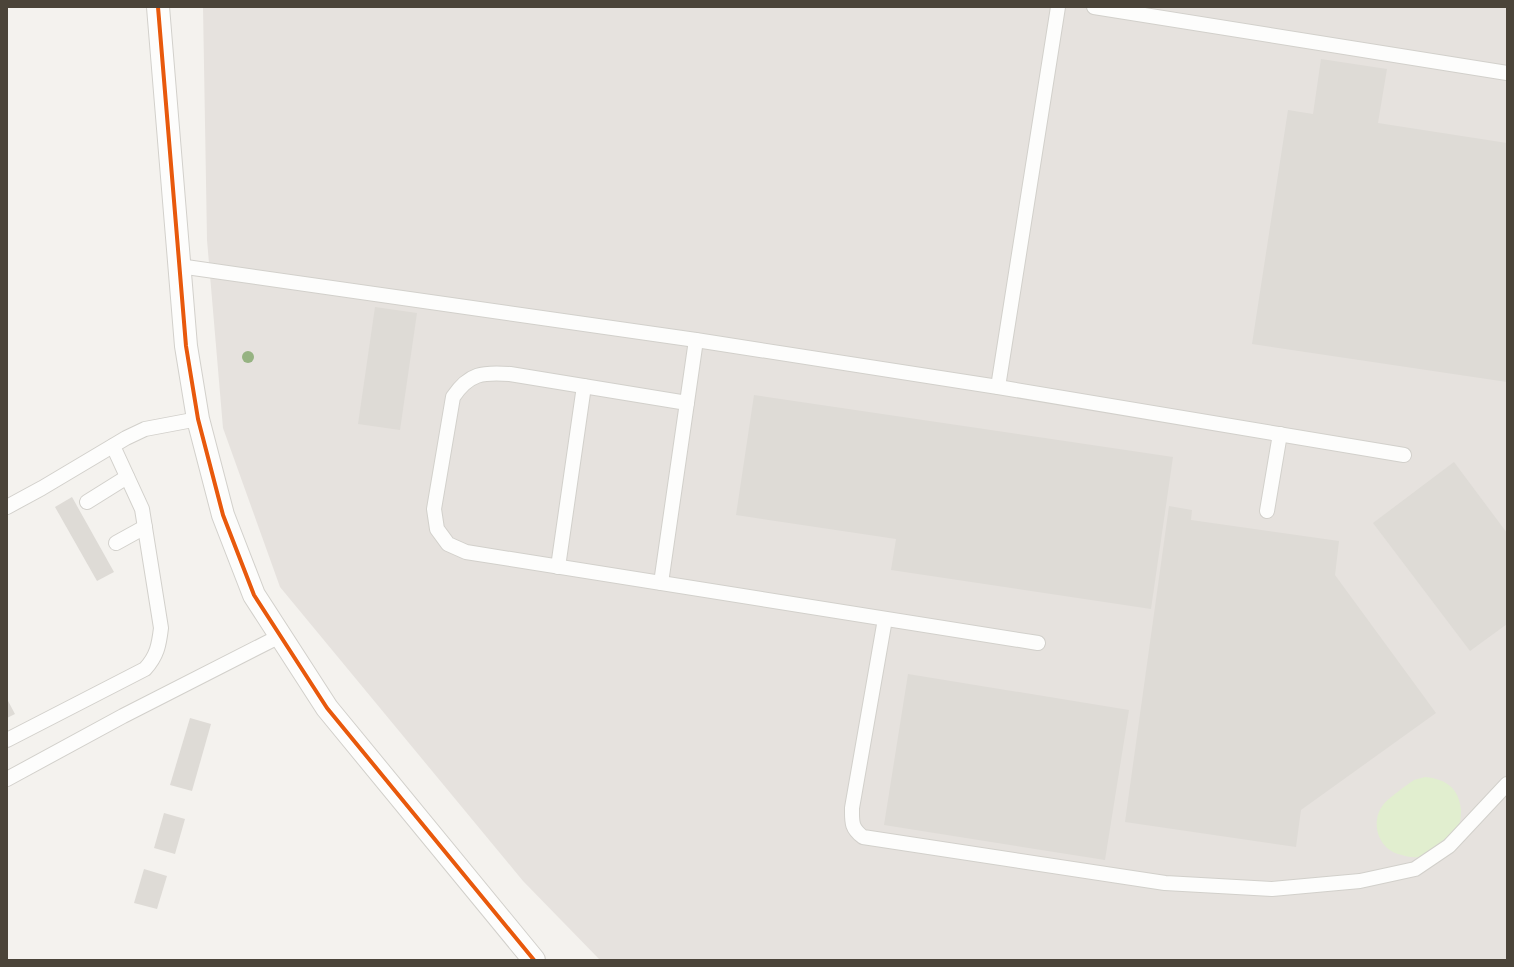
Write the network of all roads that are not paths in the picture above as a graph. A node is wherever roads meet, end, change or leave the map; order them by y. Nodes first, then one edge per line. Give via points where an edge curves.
1 (158, 7) edge
2 (1058, 7) edge
3 (1094, 7) edge
4 (1507, 73) edge
5 (179, 266) junction
6 (696, 340) junction
7 (584, 386) junction
8 (998, 387) junction
9 (687, 403) junction
10 (198, 420) junction
11 (1280, 434) junction
12 (113, 446) junction
13 (1404, 455) dead end
14 (127, 477) junction
15 (87, 502) dead end
16 (7, 507) edge
17 (1267, 511) dead end
18 (145, 527) junction
19 (116, 543) dead end
20 (558, 567) junction
21 (662, 583) junction
22 (885, 619) junction
23 (280, 636) junction
24 (1038, 643) dead end
25 (7, 740) edge
26 (7, 779) edge
27 (1507, 784) edge
28 (534, 960) edge

1 - 5 street
2 - 8 lane
3 - 4 lane
5 - 6 lane
5 - 10 street via 186,346
6 - 8 lane
6 - 9 lane
7 - 9 lane
7 - 20 lane
7 - 20 lane via 492,372 472,377 461,386 453,397 434,509 437,529 448,544 466,552
8 - 11 lane
9 - 21 lane
10 - 12 lane via 145,429
10 - 23 street via 223,515 254,596
11 - 13 lane
11 - 17 lane
12 - 14 lane
12 - 16 lane
14 - 15 lane
14 - 18 lane via 142,509
18 - 19 lane
18 - 25 lane via 161,628 153,661 145,668
20 - 21 lane
21 - 22 lane
22 - 24 lane
22 - 27 lane via 852,808 855,831 863,837 1165,884 1272,889 1360,881 1415,869 1449,846
23 - 26 lane
23 - 28 street via 326,708

